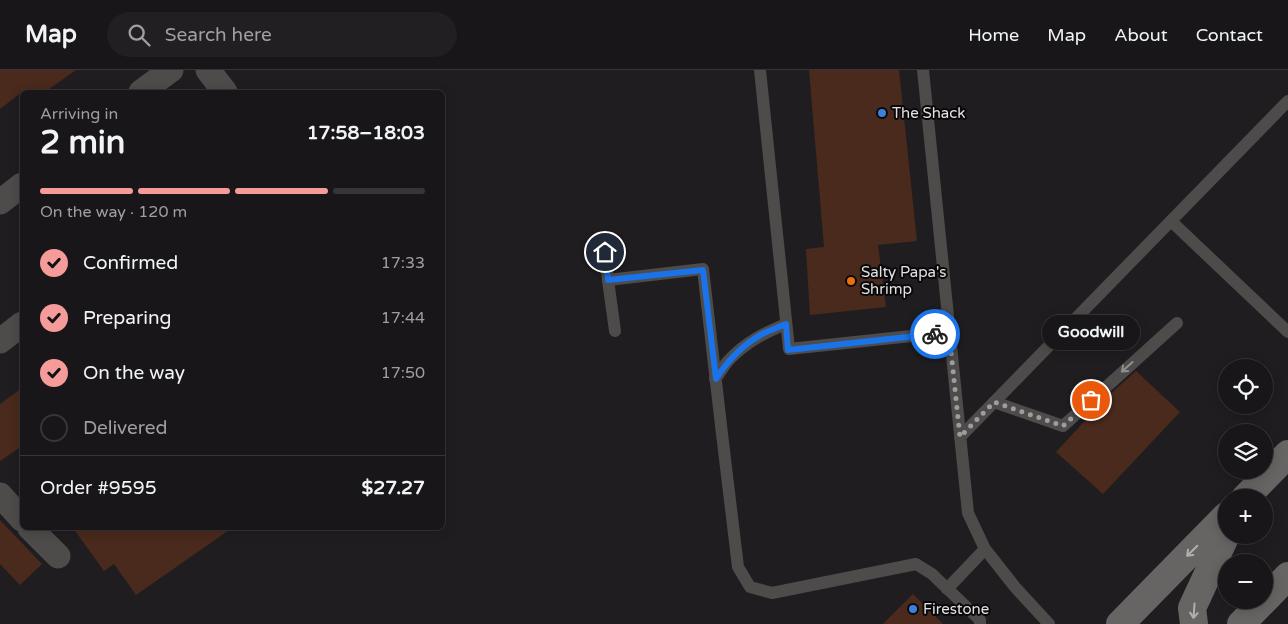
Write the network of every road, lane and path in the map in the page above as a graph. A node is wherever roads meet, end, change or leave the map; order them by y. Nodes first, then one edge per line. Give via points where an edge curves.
1 (171, 70) edge
2 (208, 70) edge
3 (760, 70) edge
4 (923, 70) edge
5 (144, 90) edge
6 (223, 90) edge
7 (1288, 101) edge
8 (20, 187) edge
9 (0, 202) edge
10 (1171, 221) junction
11 (605, 252) dead end
12 (608, 280) junction
13 (1176, 323) dead end
14 (786, 324) junction
15 (20, 326) edge
16 (615, 331) dead end
17 (949, 332) junction
18 (1288, 332) edge
19 (0, 341) edge
20 (716, 379) junction
21 (994, 402) junction
22 (960, 437) junction
23 (1288, 454) edge
24 (1254, 489) edge
25 (0, 495) edge
26 (20, 517) edge
27 (1218, 524) edge
28 (32, 530) edge
29 (1222, 544) edge
30 (985, 549) junction
31 (58, 556) dead end
32 (1288, 576) edge
33 (947, 589) junction
34 (1251, 620) edge
35 (980, 624) edge
36 (1048, 624) edge
37 (1120, 624) edge
38 (1194, 624) edge

1 - 5 street
2 - 6 street
3 - 14 lane
4 - 17 lane
7 - 10 lane
8 - 9 street
10 - 18 lane
10 - 21 lane
11 - 12 lane
12 - 16 lane
12 - 20 lane via 703,270
13 -> 21 lane via 1063,426
14 - 17 lane via 788,350
14 - 20 lane via 745,345 728,361
15 - 19 street
17 - 22 lane
20 - 33 lane via 738,567 750,587 772,593 916,564
21 - 22 lane
22 - 30 lane via 968,513
23 - 24 main road
25 - 26 street
27 -> 37 main road
28 - 31 street
29 -> 38 main road via 1192,608
30 - 33 lane
30 - 36 lane
32 - 34 main road
33 - 35 lane via 980,620

